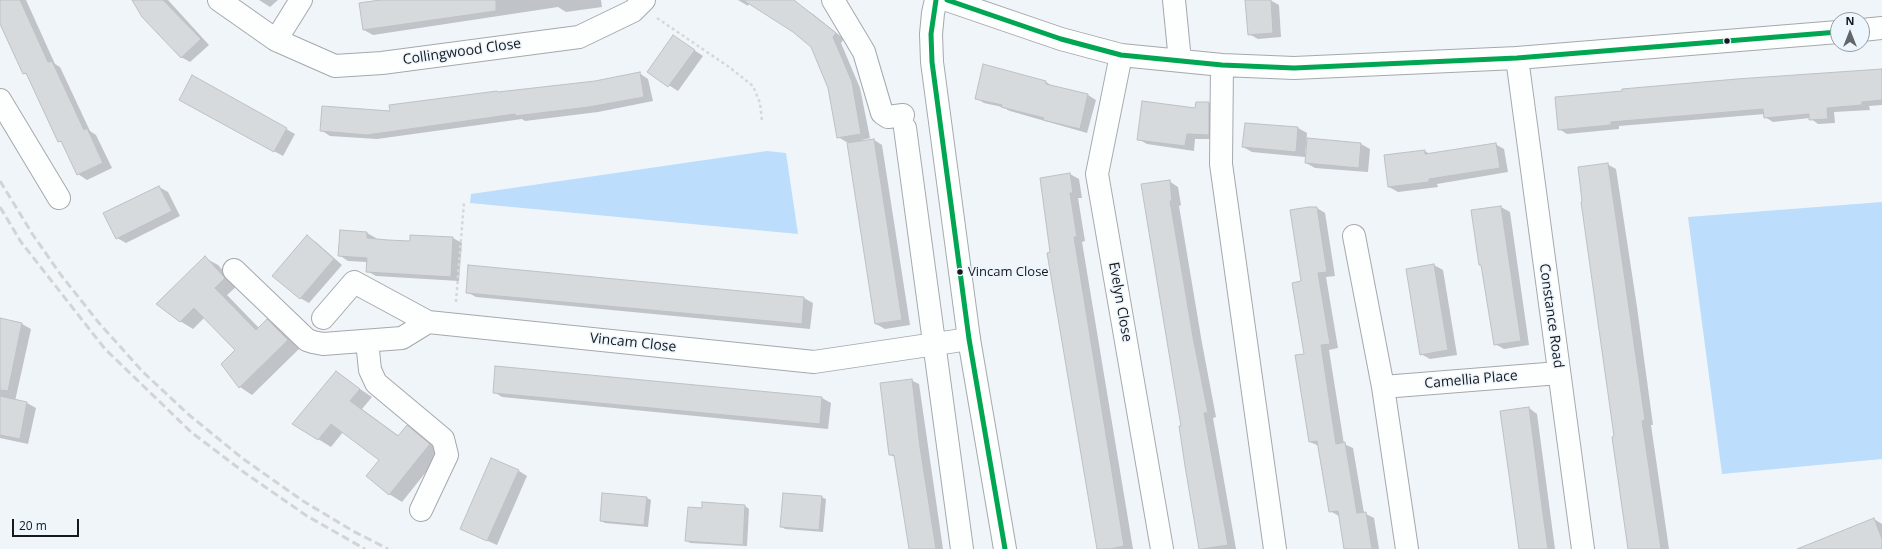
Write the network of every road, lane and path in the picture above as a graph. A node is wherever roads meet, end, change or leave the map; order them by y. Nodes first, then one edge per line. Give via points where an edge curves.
1 (219, 0) edge
2 (301, 0) edge
3 (833, 0) edge
4 (936, 0) edge
5 (947, 0) edge
6 (1174, 0) edge
7 (641, 3) edge
8 (971, 4) edge
9 (1882, 28) edge
10 (1870, 29) edge
11 (1830, 33) edge
12 (276, 40) junction
13 (1121, 55) junction
14 (1517, 58) junction
15 (1180, 61) junction
16 (1222, 65) junction
17 (0, 100) edge
18 (762, 121) dead end
19 (59, 198) dead end
20 (464, 202) dead end
21 (1354, 236) dead end
22 (234, 270) dead end
23 (323, 318) dead end
24 (428, 322) junction
25 (455, 325) junction
26 (969, 339) junction
27 (367, 341) junction
28 (934, 345) junction
29 (1559, 372) junction
30 (1383, 387) junction
31 (421, 510) dead end
32 (962, 549) edge
33 (1005, 549) edge
34 (1162, 549) edge
35 (1275, 549) edge
36 (1407, 549) edge
37 (1583, 549) edge

1 - 12 street, Collingwood Close
2 - 12 street
3 - 28 street via 864,52 882,113 904,121
4 - 26 street via 931,34 932,62
5 - 8 street
6 - 15 street
7 - 12 street, Collingwood Close via 633,11 579,37 382,63 335,66
7 - 18 path via 753,86 760,103
8 - 13 street via 1061,39
9 - 10 street
11 - 14 street
13 - 15 street
13 - 34 street, Evelyn Close via 1098,174
14 - 16 street via 1294,68
14 - 29 street, Constance Road
15 - 16 street
16 - 35 street via 1222,164
17 - 19 street
20 - 25 path
21 - 30 street
22 - 27 street via 307,340 323,344
23 - 24 street, Vincam Close via 354,282
24 - 25 street, Vincam Close
24 - 27 street via 402,338
25 - 28 street, Vincam Close via 814,362
26 - 28 street, Vincam Close
26 - 33 street
27 - 31 street via 370,370 376,383 443,439 447,455
28 - 32 street
29 - 30 street, Camellia Place
29 - 37 street, Constance Road
30 - 36 street

